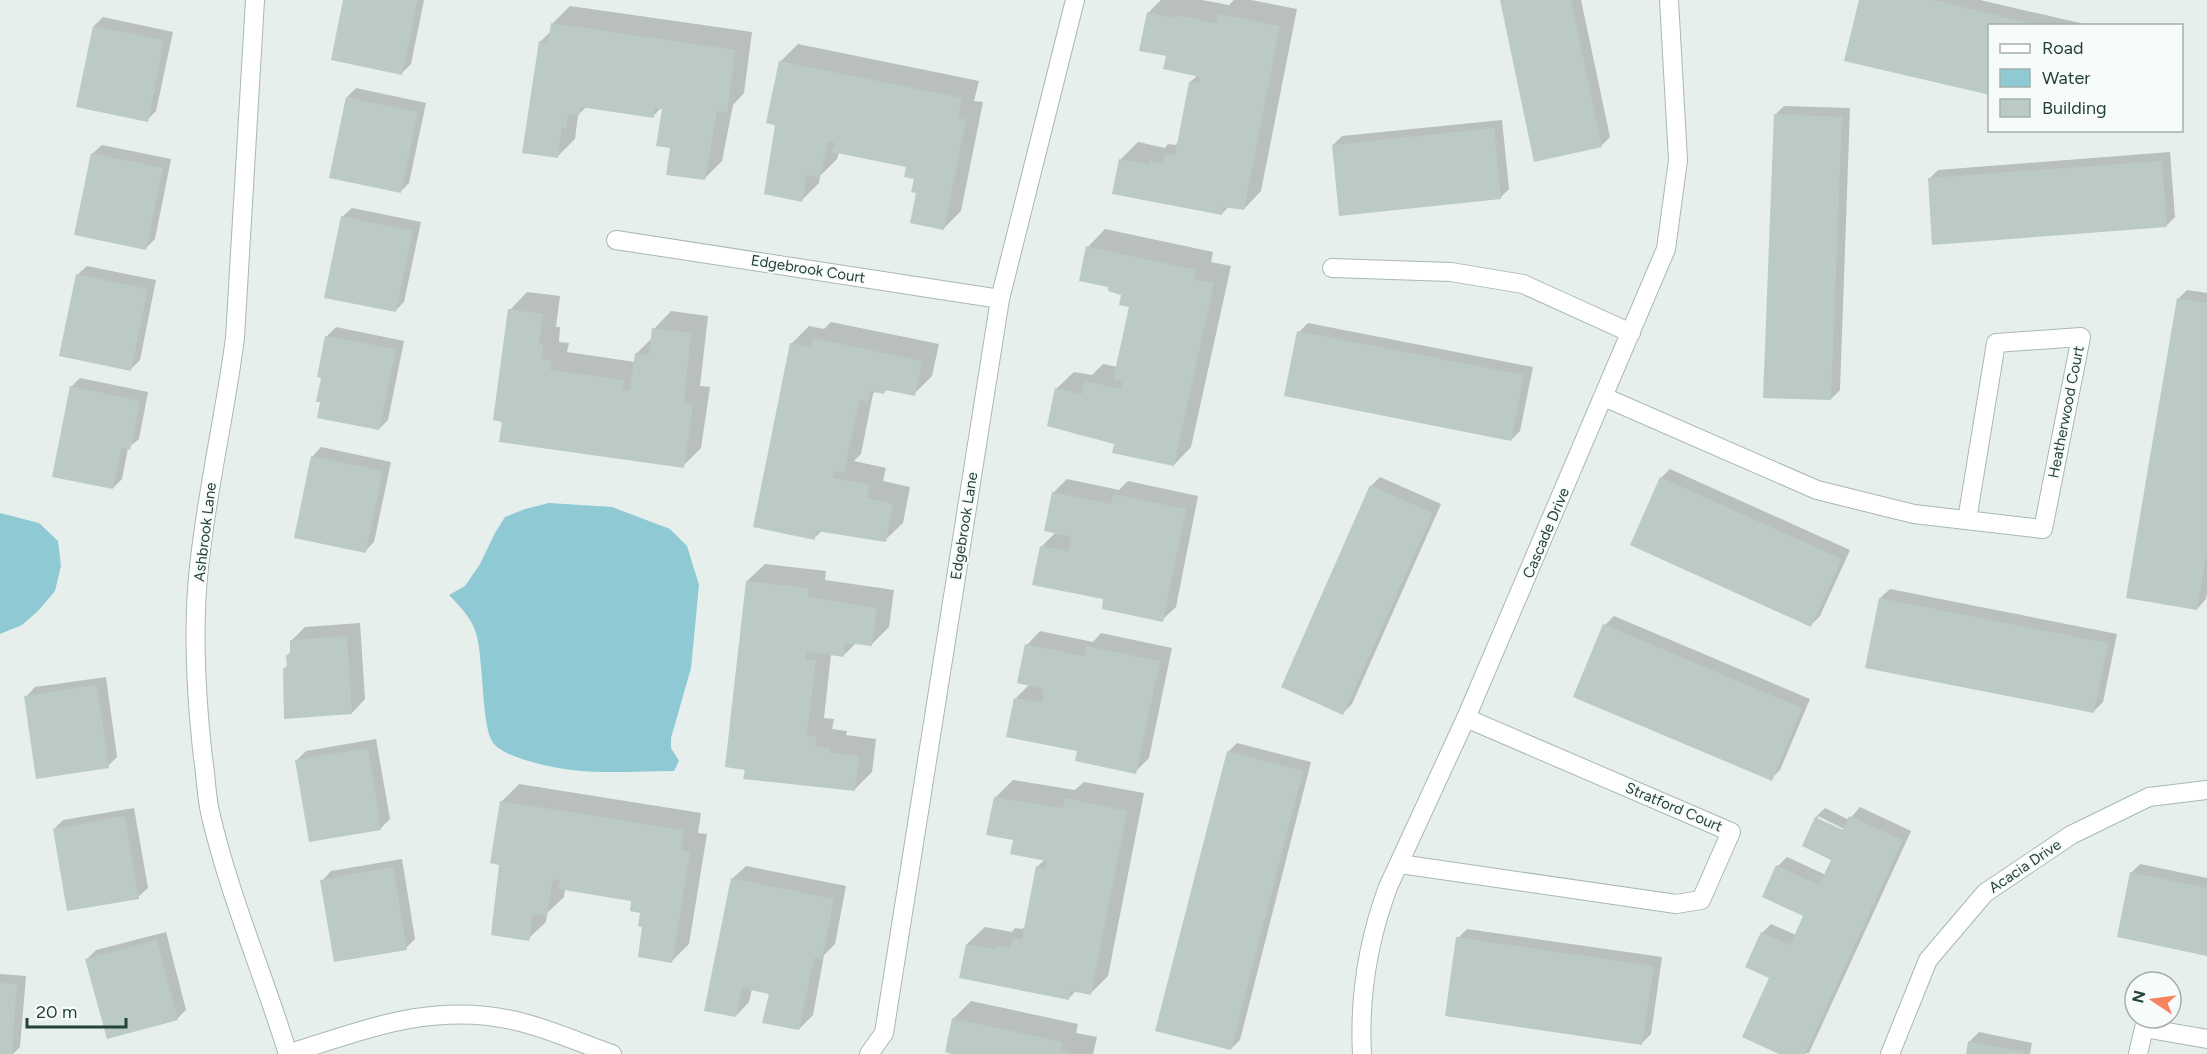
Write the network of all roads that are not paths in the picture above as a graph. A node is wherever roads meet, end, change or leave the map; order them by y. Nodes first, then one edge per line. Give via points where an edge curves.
1 (255, 0) edge
2 (1076, 0) edge
3 (1669, 0) edge
4 (616, 240) dead end
5 (1332, 268) dead end
6 (1000, 299) junction
7 (1631, 333) junction
8 (1604, 398) junction
9 (1967, 520) junction
10 (1466, 718) junction
11 (2207, 790) edge
12 (1400, 864) junction
13 (2207, 1039) edge
14 (288, 1054) edge
15 (612, 1054) edge
16 (870, 1054) edge
17 (1362, 1054) edge
18 (1890, 1054) edge
19 (2138, 1054) edge

1 - 14 street, Ashbrook Lane via 235,338 199,568 195,642 197,704 210,809 225,869
2 - 6 street, Edgebrook Lane
3 - 7 street, Cascade Drive via 1678,160 1666,249
4 - 6 street, Edgebrook Court
5 - 7 street via 1450,272 1524,284
6 - 16 street, Edgebrook Lane via 884,1033
7 - 8 street, Cascade Drive
8 - 9 street, Heatherwood Court via 1817,490 1914,514
8 - 10 street, Cascade Drive
9 - 9 street, Heatherwood Court via 2043,529 2081,337 1996,343
10 - 12 street, Cascade Drive
10 - 12 street, Stratford Court via 1731,832 1701,900 1676,904
11 - 18 street, Acacia Drive via 2149,797 2071,835 1985,893 1928,960
12 - 17 street, Cascade Drive via 1379,910 1367,958 1362,996
13 - 19 street via 2144,1028
14 - 15 street via 406,1018 445,1013 516,1021

